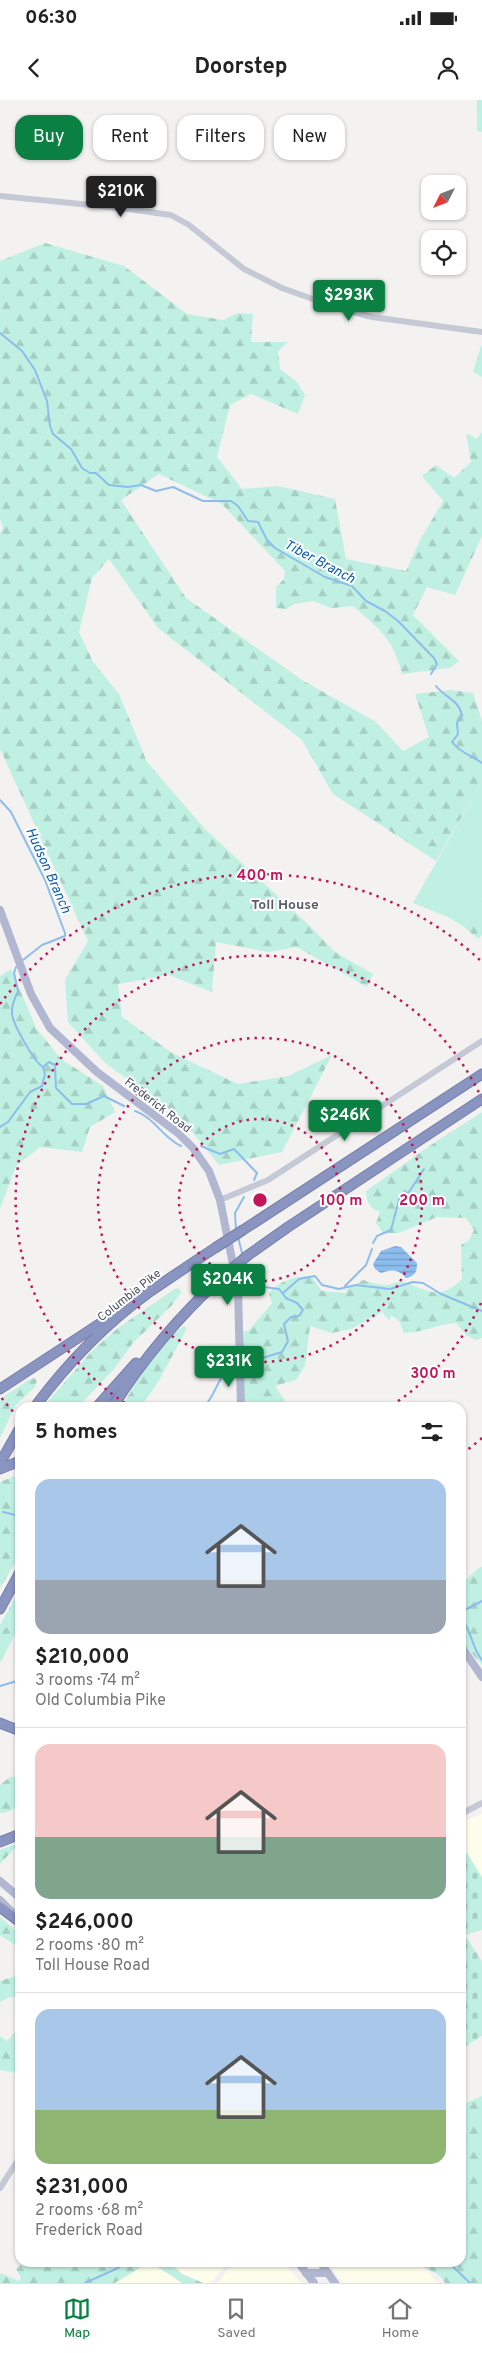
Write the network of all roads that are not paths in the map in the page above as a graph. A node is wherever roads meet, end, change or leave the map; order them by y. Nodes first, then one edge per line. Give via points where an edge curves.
1 (0, 196) edge
2 (482, 332) edge
3 (0, 910) edge
4 (482, 1041) edge
5 (482, 1074) edge
6 (482, 1099) edge
7 (220, 1200) junction
8 (146, 1294) junction
9 (182, 1315) junction
10 (0, 1389) edge
11 (39, 1402) edge
12 (102, 1402) edge
13 (116, 1402) edge
14 (241, 1402) edge
15 (15, 1436) edge
16 (0, 1463) edge
17 (15, 1463) edge
18 (0, 1469) edge
19 (15, 1581) edge
20 (0, 1609) edge
21 (466, 1653) edge
22 (482, 1677) edge
23 (0, 1723) edge
24 (15, 1729) edge
25 (482, 1804) edge
26 (466, 1812) edge
27 (15, 1836) edge
28 (0, 1842) edge
29 (0, 1881) edge
30 (15, 1894) edge
31 (0, 1900) edge
32 (0, 1907) edge
33 (15, 1916) edge
34 (15, 1918) edge
35 (15, 2165) edge
36 (0, 2188) edge
37 (302, 2267) edge
38 (324, 2267) edge
39 (306, 2273) junction
40 (328, 2273) junction
41 (314, 2283) edge
42 (336, 2283) edge

1 - 2 street via 170,215 189,224 244,269 282,288 372,317
3 - 7 main road, Frederick Road via 31,994 50,1028 76,1055 193,1148 209,1171
4 - 7 street via 268,1180
5 - 8 highway, Columbia Pike, bridge
6 - 9 highway, bridge via 247,1256
7 - 14 main road, Frederick Road via 238,1289
8 - 10 highway
8 - 11 highway, Columbia Pike via 67,1367
9 - 12 highway
9 - 13 highway via 137,1370
15 - 16 highway
17 - 18 highway
19 - 20 highway
21 - 22 main road
23 - 24 highway
25 - 26 street
27 - 28 highway
29 - 30 main road
31 - 33 main road
32 - 34 highway
35 - 36 street
37 - 39 main road
38 - 40 main road
39 - 40 main road
39 - 41 main road
40 - 42 main road

